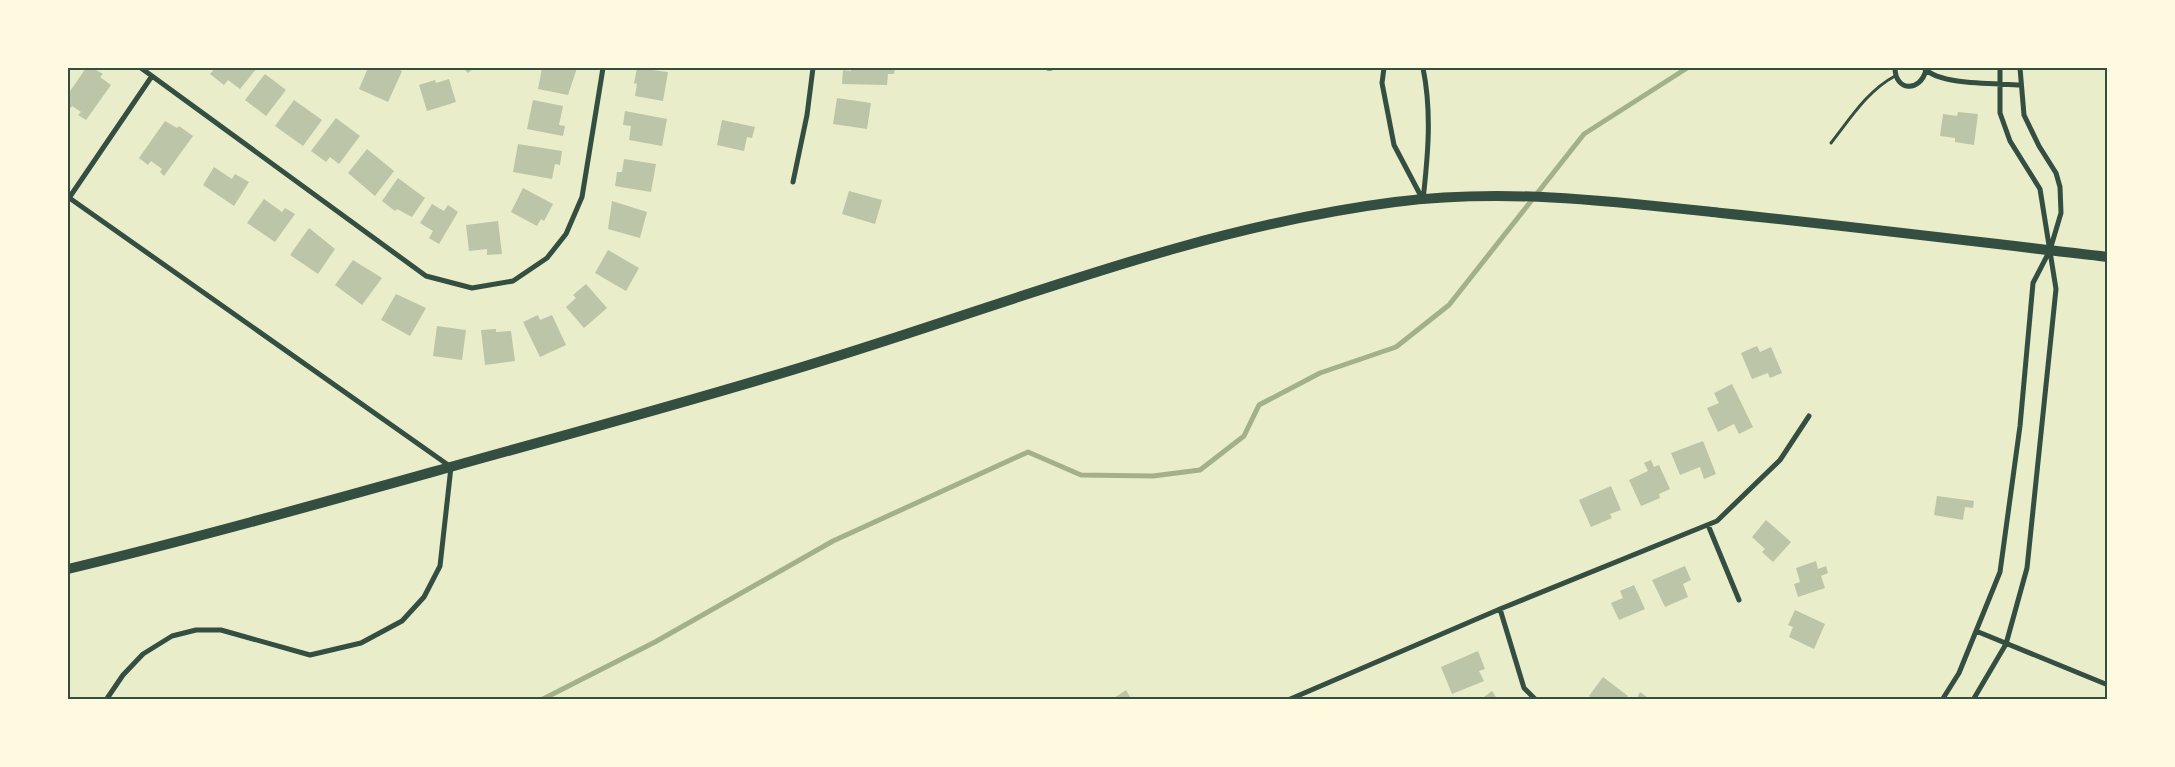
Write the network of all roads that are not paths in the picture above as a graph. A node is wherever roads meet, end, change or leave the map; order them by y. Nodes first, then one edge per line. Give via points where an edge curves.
1 (141, 68) edge
2 (603, 68) edge
3 (813, 68) edge
4 (1384, 68) edge
5 (1423, 68) edge
6 (1895, 68) edge
7 (2000, 68) edge
8 (2020, 68) edge
9 (1925, 69) edge
10 (152, 76) junction
11 (1895, 76) junction
12 (1999, 84) junction
13 (2021, 85) junction
14 (1831, 143) dead end
15 (793, 182) dead end
16 (68, 198) edge
17 (1423, 200) junction
18 (2050, 250) junction
19 (2108, 257) edge
20 (1809, 416) dead end
21 (450, 467) junction
22 (1708, 525) junction
23 (68, 569) edge
24 (1739, 600) dead end
25 (1500, 609) junction
26 (1976, 631) junction
27 (2006, 644) junction
28 (2108, 685) edge
29 (1301, 694) junction
30 (106, 700) edge
31 (1288, 700) edge
32 (1304, 700) edge
33 (1536, 700) edge
34 (1942, 700) edge
35 (1973, 700) edge

1 - 10 street
2 - 10 street via 582,197 566,234 547,258 513,281 472,288 426,276
3 - 15 street via 808,115
4 - 17 street via 1382,83 1394,145
5 - 17 street via 1428,91 1429,146
6 - 11 street
7 - 12 street
8 - 13 street
9 - 11 street via 1924,79 1917,85 1900,83
9 - 12 street via 1937,76 1959,81
10 - 16 street
11 - 14 lane via 1881,83 1869,95
12 - 13 street
12 - 18 street via 2000,113 2010,141 2040,189
13 - 18 street via 2024,114 2056,173 2060,188 2061,213
16 - 21 street
17 - 18 main road via 1521,195 1555,197
17 - 21 main road via 1300,216 1227,233 1114,265 749,384
18 - 19 main road
18 - 26 street via 2033,282 2020,426 2000,572
18 - 27 street via 2055,305 2027,568
20 - 22 street via 1780,460 1717,521
21 - 23 main road
21 - 30 street via 440,566 424,597 402,621 361,643 310,655 221,630 196,630 172,636 143,654
22 - 24 street
22 - 25 street
25 - 29 street
25 - 33 street via 1524,688
26 - 27 street
26 - 34 street via 1959,674
27 - 28 street
27 - 35 street
29 - 31 street
29 - 32 street

